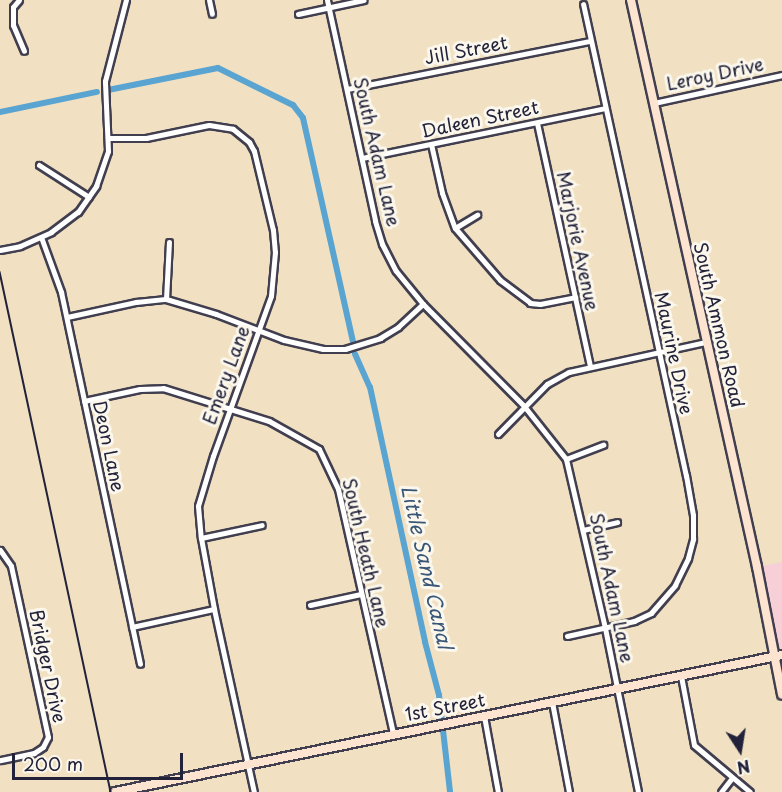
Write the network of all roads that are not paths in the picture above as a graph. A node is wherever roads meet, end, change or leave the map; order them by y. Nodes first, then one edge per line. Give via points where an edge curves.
1 (19, 0) edge
2 (209, 0) edge
3 (327, 0) edge
4 (364, 0) edge
5 (631, 0) edge
6 (118, 1) edge
7 (125, 2) edge
8 (583, 4) dead end
9 (329, 7) junction
10 (212, 14) dead end
11 (298, 14) dead end
12 (590, 41) junction
13 (24, 51) dead end
14 (782, 75) edge
15 (347, 89) junction
16 (654, 103) junction
17 (605, 108) junction
18 (537, 123) junction
19 (109, 138) junction
20 (431, 144) junction
21 (362, 158) junction
22 (39, 165) dead end
23 (89, 197) junction
24 (477, 215) dead end
25 (456, 228) junction
26 (41, 237) junction
27 (169, 242) dead end
28 (0, 250) edge
29 (575, 297) junction
30 (166, 299) junction
31 (423, 304) junction
32 (67, 317) junction
33 (259, 330) junction
34 (705, 342) junction
35 (658, 353) junction
36 (590, 366) junction
37 (84, 401) junction
38 (524, 406) junction
39 (229, 410) junction
40 (498, 434) dead end
41 (603, 445) dead end
42 (566, 459) junction
43 (617, 522) dead end
44 (262, 525) dead end
45 (584, 530) junction
46 (201, 538) junction
47 (0, 550) edge
48 (361, 594) junction
49 (310, 605) dead end
50 (214, 609) junction
51 (132, 627) junction
52 (606, 628) junction
53 (567, 636) dead end
54 (778, 656) edge
55 (140, 664) dead end
56 (681, 676) junction
57 (618, 688) junction
58 (782, 695) edge
59 (552, 702) junction
60 (484, 716) junction
61 (393, 734) junction
62 (0, 760) edge
63 (250, 763) junction
64 (732, 778) junction
65 (115, 792) edge
66 (254, 792) edge
67 (498, 792) edge
68 (569, 792) edge
69 (638, 792) edge
70 (721, 792) edge
71 (750, 792) edge

1 - 13 street via 13,7 12,25
2 - 10 street
3 - 9 street, South Adam Lane
4 - 9 street
5 - 16 main road, South Ammon Road
6 - 7 street
7 - 19 street via 105,81
8 - 12 street, Maurine Drive
9 - 11 street
9 - 15 street, South Adam Lane
12 - 15 street, Jill Street
12 - 17 street, Maurine Drive
14 - 16 street, Leroy Drive
15 - 21 street, South Adam Lane
16 - 34 main road, South Ammon Road
17 - 18 street, Daleen Street
17 - 35 street, Maurine Drive
18 - 20 street, Daleen Street
18 - 29 street, Marjorie Avenue
19 - 23 street via 104,169
19 - 33 street, Emery Lane via 146,138 221,125 249,142 261,179 275,252 271,296
20 - 21 street, Daleen Street
20 - 25 street via 442,193
21 - 31 street, South Adam Lane via 382,244 396,271
22 - 23 street
23 - 26 street via 68,220
24 - 25 street
25 - 29 street via 492,272 522,298 540,304
26 - 28 street
26 - 32 street, Deon Lane
27 - 30 street
29 - 36 street, Marjorie Avenue
30 - 32 street
30 - 33 street
31 - 33 street via 380,338 345,349 323,349
31 - 38 street, South Adam Lane
32 - 37 street, Deon Lane
33 - 39 street, Emery Lane
34 - 35 street
34 - 54 main road, South Ammon Road
35 - 36 street
35 - 52 street, Maurine Drive via 686,476 693,539 675,585 651,614
36 - 38 street via 547,384
37 - 39 street, South Heath Lane via 163,388
37 - 51 street, Deon Lane
38 - 40 street
38 - 42 street, South Adam Lane
39 - 46 street, Emery Lane via 198,506
39 - 48 street, South Heath Lane via 269,421 319,449 338,489
41 - 42 street
42 - 45 street, South Adam Lane
43 - 45 street
44 - 46 street
45 - 52 street, South Adam Lane
46 - 50 street, Emery Lane
47 - 62 street, Bridger Drive via 11,566 48,737 34,753
48 - 49 street
48 - 61 street, South Heath Lane
50 - 51 street
50 - 63 street, Emery Lane
51 - 55 street, Deon Lane
52 - 53 street, Maurine Drive
52 - 57 street, South Adam Lane
54 - 56 main road, 1st Street
54 - 58 main road, South Ammon Road
56 - 57 main road, 1st Street
56 - 64 street via 694,745
57 - 59 main road, 1st Street
57 - 69 street, South Adam Lane
59 - 60 main road, 1st Street
59 - 68 street
60 - 61 main road, 1st Street
60 - 67 street
61 - 63 main road, 1st Street
63 - 65 main road, 1st Street
63 - 66 street, Emery Lane
64 - 70 street
64 - 71 street

